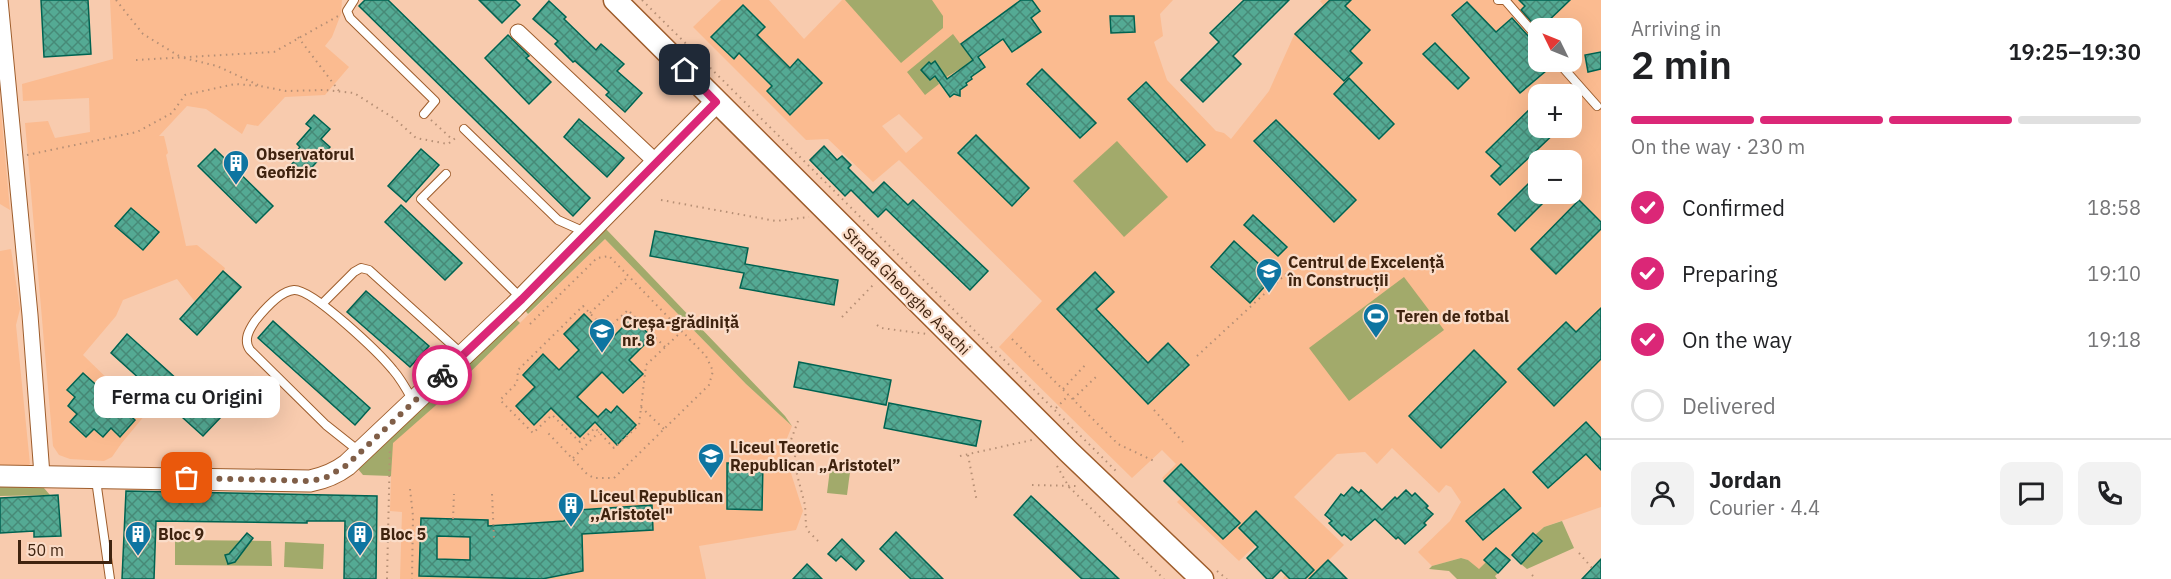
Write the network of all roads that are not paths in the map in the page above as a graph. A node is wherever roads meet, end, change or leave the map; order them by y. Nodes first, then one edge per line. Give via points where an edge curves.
1 (0, 0) edge
2 (354, 0) edge
3 (615, 0) edge
4 (1498, 0) edge
5 (1528, 26) edge
6 (519, 32) dead end
7 (1567, 72) edge
8 (716, 102) junction
9 (1597, 106) dead end
10 (424, 114) road end
11 (464, 129) road end
12 (656, 162) junction
13 (446, 174) dead end
14 (586, 233) junction
15 (522, 299) junction
16 (322, 304) junction
17 (464, 355) junction
18 (414, 402) junction
19 (361, 453) junction
20 (42, 475) junction
21 (0, 476) edge
22 (95, 476) junction
23 (1207, 573) edge
24 (110, 579) edge

1 - 20 street
2 - 10 lane via 347,11 350,18 435,101
3 - 8 main road, Strada Gheorghe Asachi
4 - 5 lane via 1505,0
6 - 12 street
7 - 9 lane
8 - 12 street
8 - 23 main road, Strada Gheorghe Asachi via 1052,435
11 - 14 lane via 558,220
12 - 14 street
13 - 15 lane via 421,200
14 - 15 street
15 - 17 street
16 - 17 lane via 354,272 369,270
16 - 18 lane via 392,368
16 - 19 lane via 296,290 283,294 260,315 249,331 246,346 326,425
17 - 18 street
18 - 19 street
19 - 22 street via 336,474 310,481
20 - 21 street
20 - 22 street
22 - 24 lane

